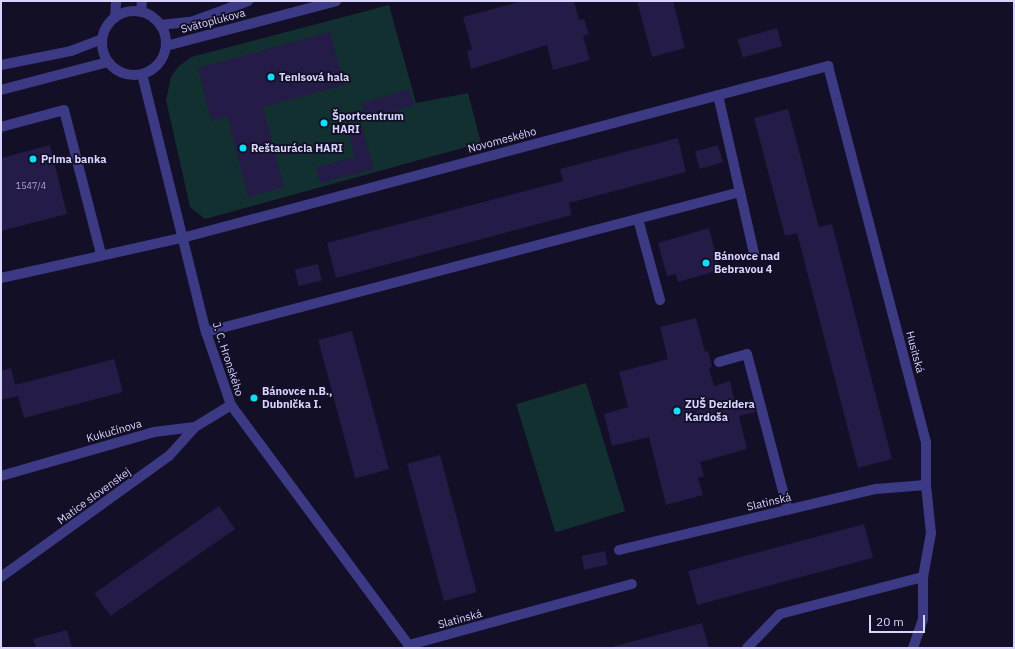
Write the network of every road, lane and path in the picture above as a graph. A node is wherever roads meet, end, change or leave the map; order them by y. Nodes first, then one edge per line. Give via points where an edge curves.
1 (116, 1) edge
2 (142, 1) edge
3 (248, 1) edge
4 (336, 1) edge
5 (141, 12) junction
6 (115, 17) junction
7 (160, 25) junction
8 (102, 39) junction
9 (166, 46) junction
10 (108, 62) junction
11 (1, 65) edge
12 (828, 66) joint
13 (142, 74) junction
14 (1, 90) edge
15 (718, 95) junction
16 (1, 127) edge
17 (740, 192) junction
18 (638, 219) junction
19 (182, 238) junction
20 (754, 253) dead end
21 (101, 254) junction
22 (1, 278) edge
23 (660, 300) dead end
24 (206, 332) junction
25 (719, 362) dead end
26 (231, 405) junction
27 (195, 427) junction
28 (1, 476) edge
29 (926, 485) junction
30 (788, 510) junction
31 (619, 550) dead end
32 (1, 577) edge
33 (923, 578) junction
34 (632, 584) dead end
35 (410, 647) edge
36 (747, 648) edge
37 (913, 648) edge

1 - 6 street
2 - 5 street
3 - 7 street, Svätoplukova via 191,22
4 - 9 street, Svätoplukova
5 - 6 street via 128,12
5 - 7 street
6 - 8 street
7 - 9 street
8 - 10 street
8 - 11 street via 71,51
9 - 13 street via 158,64
10 - 13 street via 120,72
10 - 14 street
12 - 15 street, Novomeského
12 - 29 street, Husitská via 926,442
13 - 19 street, J. C. Hronského
15 - 17 street
15 - 19 street, Novomeského
16 - 21 street via 64,110
17 - 18 street
17 - 20 street
18 - 23 street
18 - 24 street
19 - 21 street, Novomeského
19 - 24 street, J. C. Hronského
21 - 22 street, Novomeského
24 - 26 street, J. C. Hronského
25 - 30 street via 747,354
26 - 27 street, Kukučínova
26 - 35 street, J. C. Hronského
27 - 28 street, Kukučínova via 154,432
27 - 32 street, Matice slovenskej via 169,456
29 - 30 street, Slatinská via 876,489
29 - 33 street, Husitská via 931,533
30 - 31 street, Slatinská
33 - 36 street via 780,614
33 - 37 street, Husitská via 923,619
34 - 35 street, Slatinská

